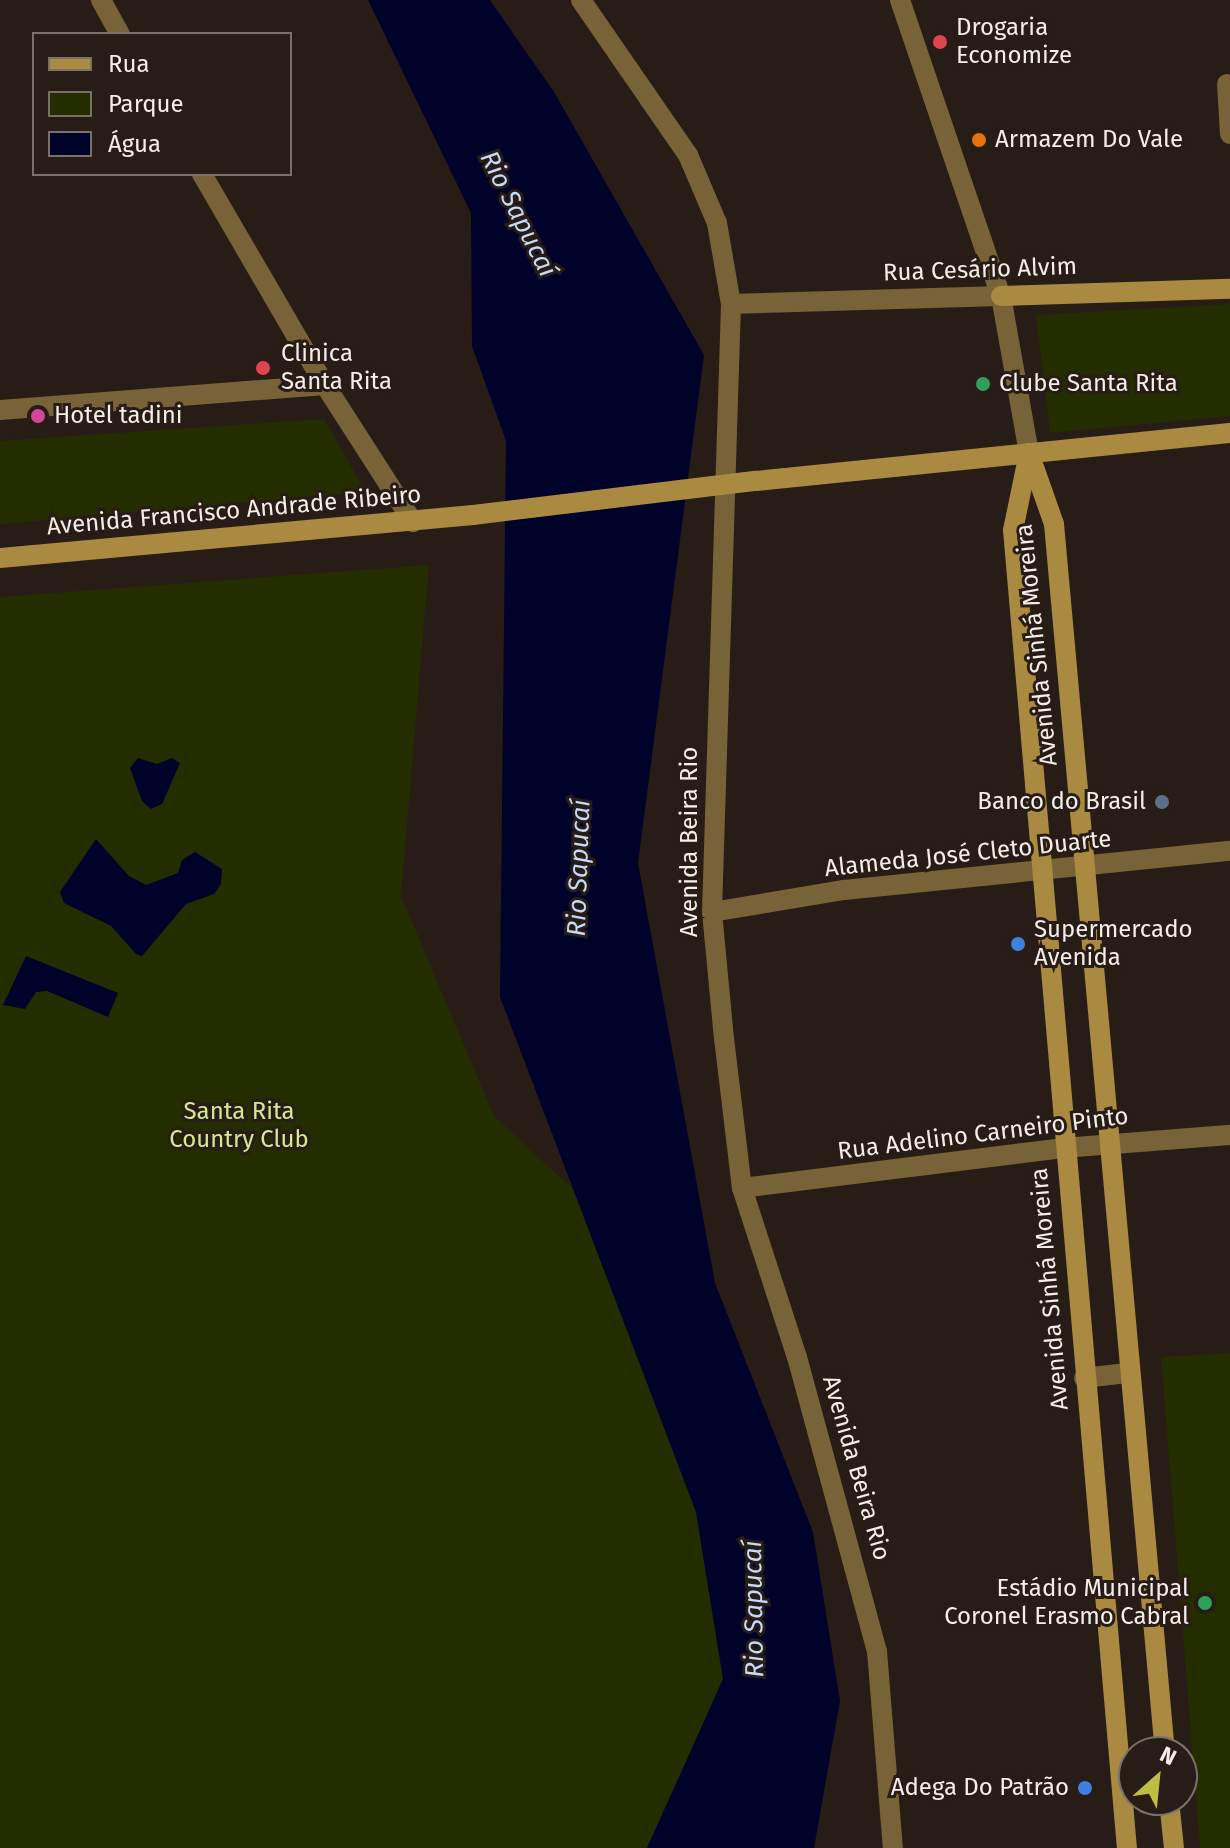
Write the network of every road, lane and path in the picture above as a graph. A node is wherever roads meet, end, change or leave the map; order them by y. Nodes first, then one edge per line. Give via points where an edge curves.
1 (101, 0) edge
2 (581, 0) edge
3 (900, 0) edge
4 (119, 32) edge
5 (1227, 84) dead end
6 (1230, 134) edge
7 (203, 176) edge
8 (1230, 289) edge
9 (1001, 296) junction
10 (731, 304) junction
11 (325, 385) junction
12 (0, 410) edge
13 (1230, 433) edge
14 (1029, 453) junction
15 (413, 522) junction
16 (0, 558) edge
17 (1230, 851) edge
18 (1084, 869) junction
19 (1042, 871) junction
20 (712, 912) junction
21 (1230, 1135) edge
22 (1107, 1145) junction
23 (1063, 1148) junction
24 (742, 1188) junction
25 (1127, 1373) junction
26 (1084, 1378) junction
27 (1163, 1736) edge
28 (1171, 1816) edge
29 (893, 1848) edge
30 (1127, 1848) edge
31 (1174, 1848) edge

1 - 4 street
2 - 10 street, Avenida Beira Rio via 688,155 717,223
3 - 9 street
5 - 6 street
7 - 11 street
8 - 9 street, Rua Cesário Alvim
9 - 10 street, Rua Cesário Alvim
9 - 14 street
10 - 20 street, Avenida Beira Rio
11 - 12 street
11 - 15 street
13 - 14 street, Avenida Francisco Andrade Ribeiro
14 - 15 street, Avenida Francisco Andrade Ribeiro, bridge
14 - 18 street, Avenida Sinhá Moreira via 1054,524
14 - 19 street, Avenida Sinhá Moreira via 1013,530
15 - 16 street, Avenida Francisco Andrade Ribeiro
17 - 18 street, Alameda José Cleto Duarte
18 - 19 street, Alameda José Cleto Duarte
18 - 22 street, Avenida Sinhá Moreira
19 - 20 street, Alameda José Cleto Duarte via 844,890
19 - 23 street, Avenida Sinhá Moreira
20 - 24 street, Avenida Beira Rio
21 - 22 street, Rua Adelino Carneiro Pinto
22 - 23 street, Rua Adelino Carneiro Pinto
22 - 25 street, Avenida Sinhá Moreira
23 - 24 street, Rua Adelino Carneiro Pinto
23 - 26 street, Avenida Sinhá Moreira
24 - 29 street, Avenida Beira Rio via 797,1357 877,1651
25 - 26 street
25 - 27 street, Avenida Sinhá Moreira
26 - 30 street, Avenida Sinhá Moreira
28 - 31 street

